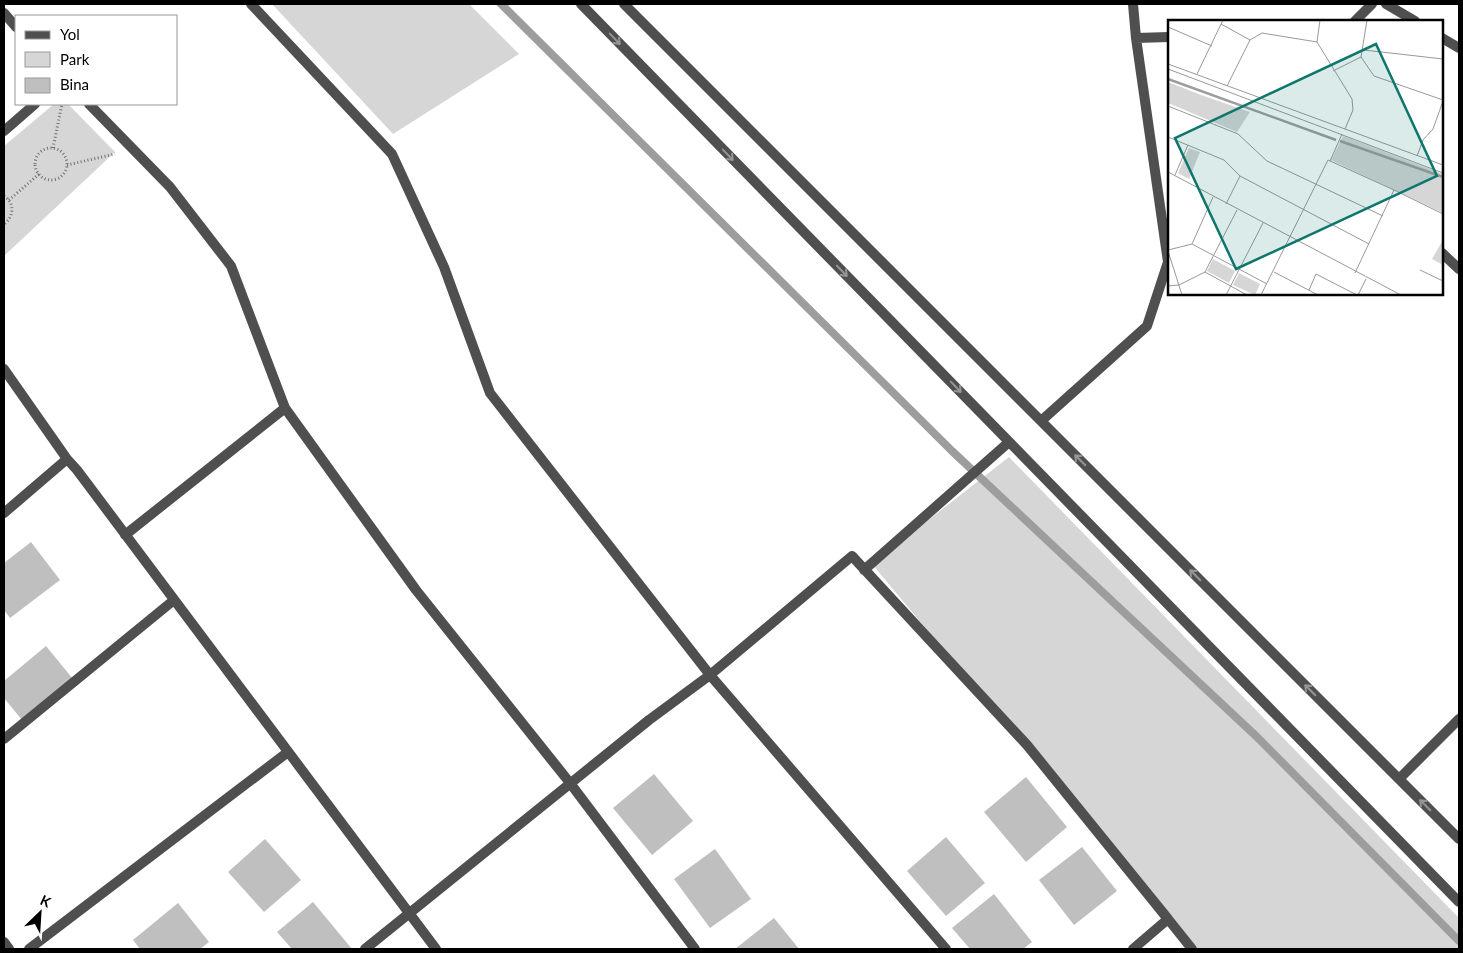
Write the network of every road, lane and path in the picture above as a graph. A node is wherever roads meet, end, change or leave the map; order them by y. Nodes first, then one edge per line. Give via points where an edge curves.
1 (251, 4) edge
2 (581, 4) edge
3 (624, 4) edge
4 (1133, 4) edge
5 (1372, 4) edge
6 (1386, 4) edge
7 (4, 13) edge
8 (1356, 20) edge
9 (1413, 20) edge
10 (15, 26) edge
11 (1168, 37) edge
12 (1136, 38) junction
13 (1443, 39) edge
14 (1459, 48) edge
15 (34, 105) edge
16 (62, 105) edge
17 (89, 105) edge
18 (4, 131) edge
19 (53, 148) junction
20 (133, 149) junction
21 (67, 166) junction
22 (39, 174) junction
23 (4, 196) edge
24 (9, 200) junction
25 (4, 224) edge
26 (1443, 254) edge
27 (1459, 269) edge
28 (4, 369) edge
29 (285, 408) junction
30 (1041, 421) junction
31 (1009, 442) junction
32 (67, 459) junction
33 (4, 513) edge
34 (125, 535) junction
35 (864, 570) junction
36 (174, 600) junction
37 (710, 675) junction
38 (1459, 719) edge
39 (4, 739) edge
40 (288, 752) junction
41 (1399, 779) junction
42 (570, 783) junction
43 (1459, 839) edge
44 (1459, 902) edge
45 (409, 913) junction
46 (1168, 919) junction
47 (4, 942) edge
48 (10, 949) edge
49 (29, 949) edge
50 (365, 949) edge
51 (436, 949) edge
52 (695, 949) edge
53 (946, 949) edge
54 (1133, 949) edge
55 (1192, 949) edge

1 - 37 street via 392,154 444,267 490,393
2 -> 31 street
3 - 30 street
4 - 12 street
5 - 8 street
6 - 9 street
7 - 10 street
11 - 12 street
12 - 30 street via 1168,262 1147,326
13 - 14 street
15 - 18 street
16 - 19 path
17 - 20 street
19 - 21 path via 63,153
19 - 22 path via 37,156
20 - 21 path
20 - 29 street via 170,187 231,266
21 - 22 path via 63,174 54,179
22 - 24 path
23 - 24 path
24 - 25 path via 12,213
26 - 27 street
28 - 32 street
29 - 34 street
29 - 42 street via 416,590
41 -> 30 street
31 - 35 street
31 - 44 street
32 - 33 street
32 - 34 street
34 - 36 street
35 - 37 street via 852,556
35 - 46 street via 1027,745
36 - 39 street
36 - 40 street
37 - 42 street
37 - 53 street
38 - 41 street
40 - 45 street
40 - 49 street
43 -> 41 street
42 - 45 street
42 - 52 street
45 - 50 street
45 - 51 street
46 - 54 street
46 - 55 street
47 - 48 street

